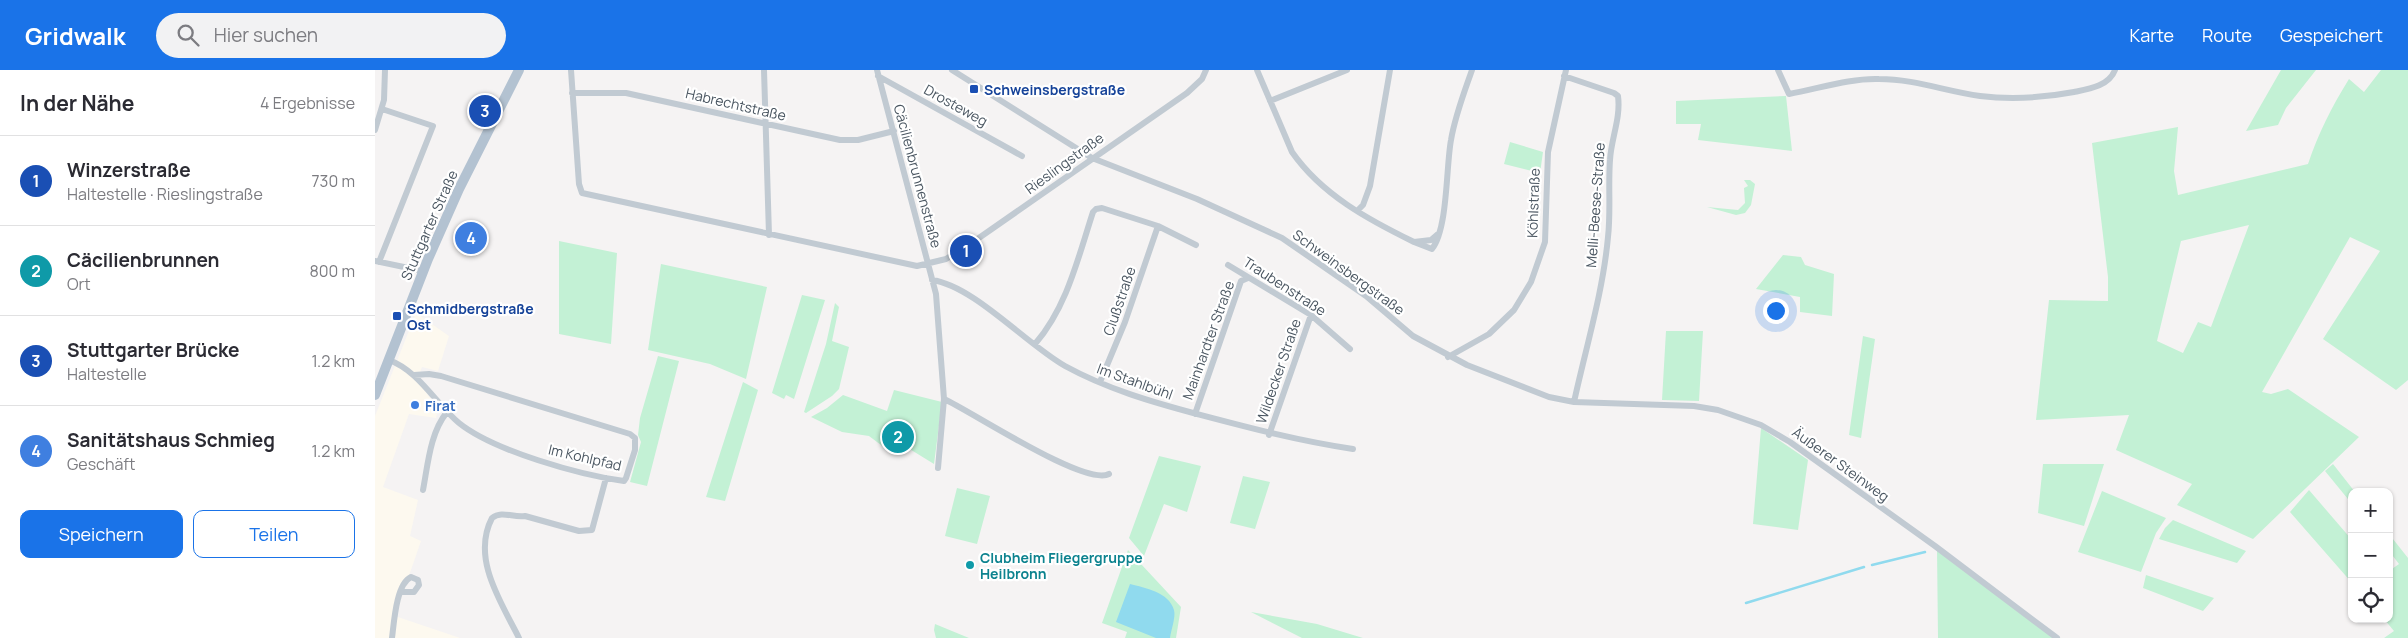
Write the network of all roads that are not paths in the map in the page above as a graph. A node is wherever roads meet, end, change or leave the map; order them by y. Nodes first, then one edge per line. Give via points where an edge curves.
1 (385, 70) edge
2 (519, 70) edge
3 (571, 70) edge
4 (764, 70) edge
5 (952, 70) edge
6 (1206, 70) edge
7 (1257, 70) edge
8 (1347, 70) edge
9 (1389, 70) edge
10 (1472, 70) edge
11 (1777, 70) edge
12 (2115, 70) edge
13 (877, 73) edge
14 (1565, 73) edge
15 (572, 93) junction
16 (1270, 101) junction
17 (382, 109) junction
18 (767, 124) junction
19 (375, 130) edge
20 (893, 131) junction
21 (1022, 156) dead end
22 (1092, 158) junction
23 (1357, 212) junction
24 (1158, 226) junction
25 (769, 235) junction
26 (1196, 245) dead end
27 (377, 262) edge
28 (927, 264) junction
29 (1228, 265) dead end
30 (423, 270) junction
31 (1248, 278) junction
32 (933, 280) junction
33 (1311, 315) junction
34 (1035, 344) junction
35 (1351, 349) dead end
36 (1448, 357) junction
37 (389, 360) junction
38 (414, 375) junction
39 (1100, 382) junction
40 (375, 395) edge
41 (944, 399) junction
42 (1574, 402) junction
43 (447, 412) junction
44 (1195, 414) junction
45 (1269, 434) junction
46 (1353, 449) dead end
47 (938, 468) dead end
48 (1109, 474) dead end
49 (606, 478) junction
50 (423, 490) dead end
51 (401, 592) dead end
52 (392, 638) edge
53 (519, 638) edge
54 (2057, 638) edge

1 - 17 street
2 - 30 main road, Stuttgarter Straße via 459,188
3 - 15 street
4 - 18 street
5 - 22 street, Schweinsbergstraße
6 - 22 street, Rieslingstraße via 1187,93
7 - 16 street
8 - 16 street
9 - 23 street via 1370,186
10 - 23 street via 1453,127 1443,216 1432,249
11 - 12 street via 1789,94 1851,82 1888,79 1909,80 1979,96 2019,99 2087,90 2105,83
13 - 20 street, Cäcilienbrunnenstraße
13 - 21 street, Drosteweg
14 - 36 street, Köhlstraße via 1548,152 1545,242 1531,282 1514,310 1489,334
14 - 42 street, Melli-Beese-Straße via 1614,93 1620,107 1610,160 1611,203 1600,291
15 - 18 street, Habrechtstraße via 626,93
15 - 25 street, Rieslingstraße via 579,191 582,194
16 - 23 street via 1292,152 1301,164 1335,197
17 - 19 street
17 - 27 street via 433,126
18 - 20 street, Habrechtstraße via 846,140
18 - 25 street
20 - 28 street, Cäcilienbrunnenstraße
22 - 28 street, Rieslingstraße via 976,240 946,259
22 - 36 street, Schweinsbergstraße via 1197,199 1282,238 1366,296 1413,336
24 - 26 street
24 - 34 street via 1102,208 1096,209 1065,296 1047,330
24 - 39 street, Clußstraße via 1125,322
25 - 28 street, Rieslingstraße via 906,265
27 - 30 street
28 - 32 street, Cäcilienbrunnenstraße
29 - 31 street, Traubenstraße
30 - 37 main road, Stuttgarter Straße
31 - 33 street, Traubenstraße
31 - 44 street, Mainhardter Straße via 1241,281
32 - 34 street, Im Stahlbühl via 954,286
32 - 41 street, Cäcilienbrunnenstraße via 940,328
33 - 35 street, Traubenstraße
33 - 45 street, Wildecker Straße
34 - 39 street, Im Stahlbühl via 1065,366
36 - 42 street, Schweinsbergstraße via 1549,397
37 - 38 street, Im Kohlpfad
37 - 40 main road, Stuttgarter Straße
38 - 43 street, Im Kohlpfad
38 - 49 street, Im Kohlpfad via 441,376 630,434 635,438 636,446 626,478 624,481
39 - 44 street, Im Stahlbühl
41 - 47 street, Cäcilienbrunnenstraße
41 - 48 street via 1019,443 1094,475
42 - 54 street, Äußerer Steinweg via 1694,406 1725,412 1761,425 1935,546
43 - 49 street, Im Kohlpfad via 490,443
43 - 50 street via 434,437
44 - 45 street, Im Stahlbühl
45 - 46 street, Im Stahlbühl
49 - 53 street via 591,530 579,531 525,516 501,514 492,518 484,560
51 - 52 street

